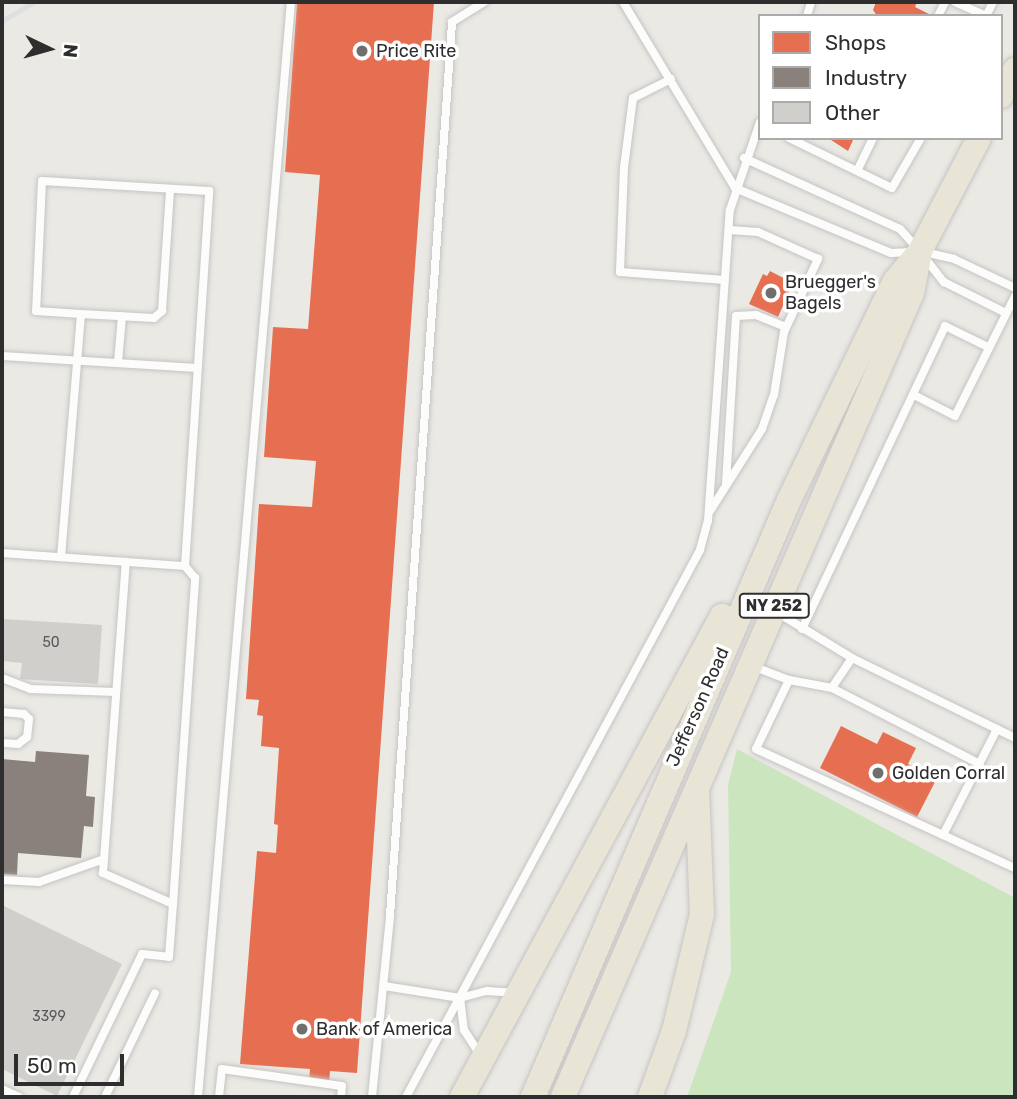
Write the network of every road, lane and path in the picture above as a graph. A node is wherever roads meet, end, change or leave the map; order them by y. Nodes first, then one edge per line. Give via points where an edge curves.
1 (290, 2) edge
2 (484, 2) edge
3 (623, 2) edge
4 (955, 2) edge
5 (982, 14) edge
6 (1015, 69) edge
7 (671, 79) junction
8 (1003, 92) edge
9 (758, 126) edge
10 (793, 140) edge
11 (872, 140) edge
12 (920, 140) edge
13 (978, 140) edge
14 (744, 158) junction
15 (857, 172) junction
16 (735, 188) junction
17 (170, 189) junction
18 (729, 230) junction
19 (920, 251) junction
20 (725, 279) junction
21 (1015, 288) edge
22 (1015, 296) edge
23 (1006, 313) junction
24 (81, 314) junction
25 (121, 316) junction
26 (786, 327) junction
27 (988, 347) junction
28 (2, 356) edge
29 (77, 359) junction
30 (118, 362) junction
31 (198, 368) junction
32 (914, 395) junction
33 (726, 487) junction
34 (789, 500) junction
35 (709, 514) junction
36 (2, 553) edge
37 (61, 557) junction
38 (126, 562) junction
39 (185, 566) junction
40 (772, 610) junction
41 (802, 629) junction
42 (852, 658) junction
43 (748, 665) junction
44 (2, 678) edge
45 (789, 680) junction
46 (832, 688) junction
47 (116, 692) junction
48 (2, 712) edge
49 (998, 729) junction
50 (1015, 738) edge
51 (2, 743) edge
52 (980, 764) junction
53 (696, 785) junction
54 (943, 835) junction
55 (104, 859) junction
56 (1015, 868) edge
57 (2, 880) edge
58 (173, 904) junction
59 (382, 988) junction
60 (155, 993) dead end
61 (520, 993) junction
62 (460, 998) junction
63 (483, 1059) junction
64 (2, 1089) edge
65 (19, 1097) edge
66 (73, 1097) edge
67 (105, 1097) edge
68 (198, 1097) edge
69 (219, 1097) edge
70 (341, 1097) edge
71 (372, 1097) edge
72 (406, 1097) edge
73 (462, 1097) edge
74 (533, 1097) edge
75 (563, 1097) edge
76 (650, 1097) edge

1 - 68 lane
2 - 59 lane via 452,22
3 - 7 lane
4 - 5 lane
6 - 8 main road
7 - 16 lane
7 - 20 lane via 633,98 625,148 620,272
9 - 14 lane
10 - 15 lane
11 - 15 lane
12 - 15 lane via 892,188
13 - 19 main road, Jefferson Road / NY 252
14 - 16 lane
14 - 19 lane via 900,229
16 - 18 lane
16 - 19 lane via 891,254
17 - 24 lane via 42,181 36,311
17 - 25 lane via 162,311 154,318
17 - 31 lane via 209,191
18 - 20 lane
18 - 26 lane via 758,232 818,259
19 - 21 lane via 954,260
19 - 23 lane via 944,282
19 - 34 main road, Jefferson Road / NY 252 via 895,281
19 - 40 main road, Jefferson Road / NY 252 via 912,293
20 - 35 lane
22 - 23 lane
23 - 27 lane
24 - 25 lane
24 - 29 lane
25 - 30 lane
26 - 33 lane via 774,395 762,429
26 - 33 lane via 756,315 737,316
27 - 32 lane via 955,416
27 - 32 lane via 945,326
28 - 29 lane
29 - 30 lane
29 - 37 lane
30 - 31 lane
31 - 39 lane
32 - 41 lane
33 - 35 lane
34 - 61 main road via 761,540
34 - 74 main road, Jefferson Road / NY 252
35 - 62 lane via 701,550 688,578
36 - 37 lane
37 - 38 lane
38 - 39 lane
38 - 47 lane
39 - 58 lane via 195,578
40 - 41 lane
40 - 43 main road, Jefferson Road / NY 252
41 - 42 lane
42 - 46 lane
42 - 49 lane
43 - 45 lane
43 - 53 main road, Jefferson Road / NY 252
44 - 47 lane via 30,689
45 - 46 lane
45 - 54 lane via 756,750
46 - 52 lane
47 - 55 lane
48 - 51 lane via 24,714 29,719 27,737 18,744
49 - 50 lane
49 - 52 lane
52 - 54 lane
53 - 75 main road, Jefferson Road / NY 252
53 - 76 main road via 702,914 674,1031
54 - 56 lane
55 - 57 lane via 39,882
55 - 58 lane via 103,873
58 - 66 lane via 169,957 142,954
59 - 62 lane
59 - 71 lane
60 - 67 lane
61 - 62 lane via 487,991
61 - 63 main road
62 - 63 lane via 464,1030
62 - 72 lane
63 - 73 main road
64 - 65 lane
69 - 70 lane via 222,1069 342,1086

